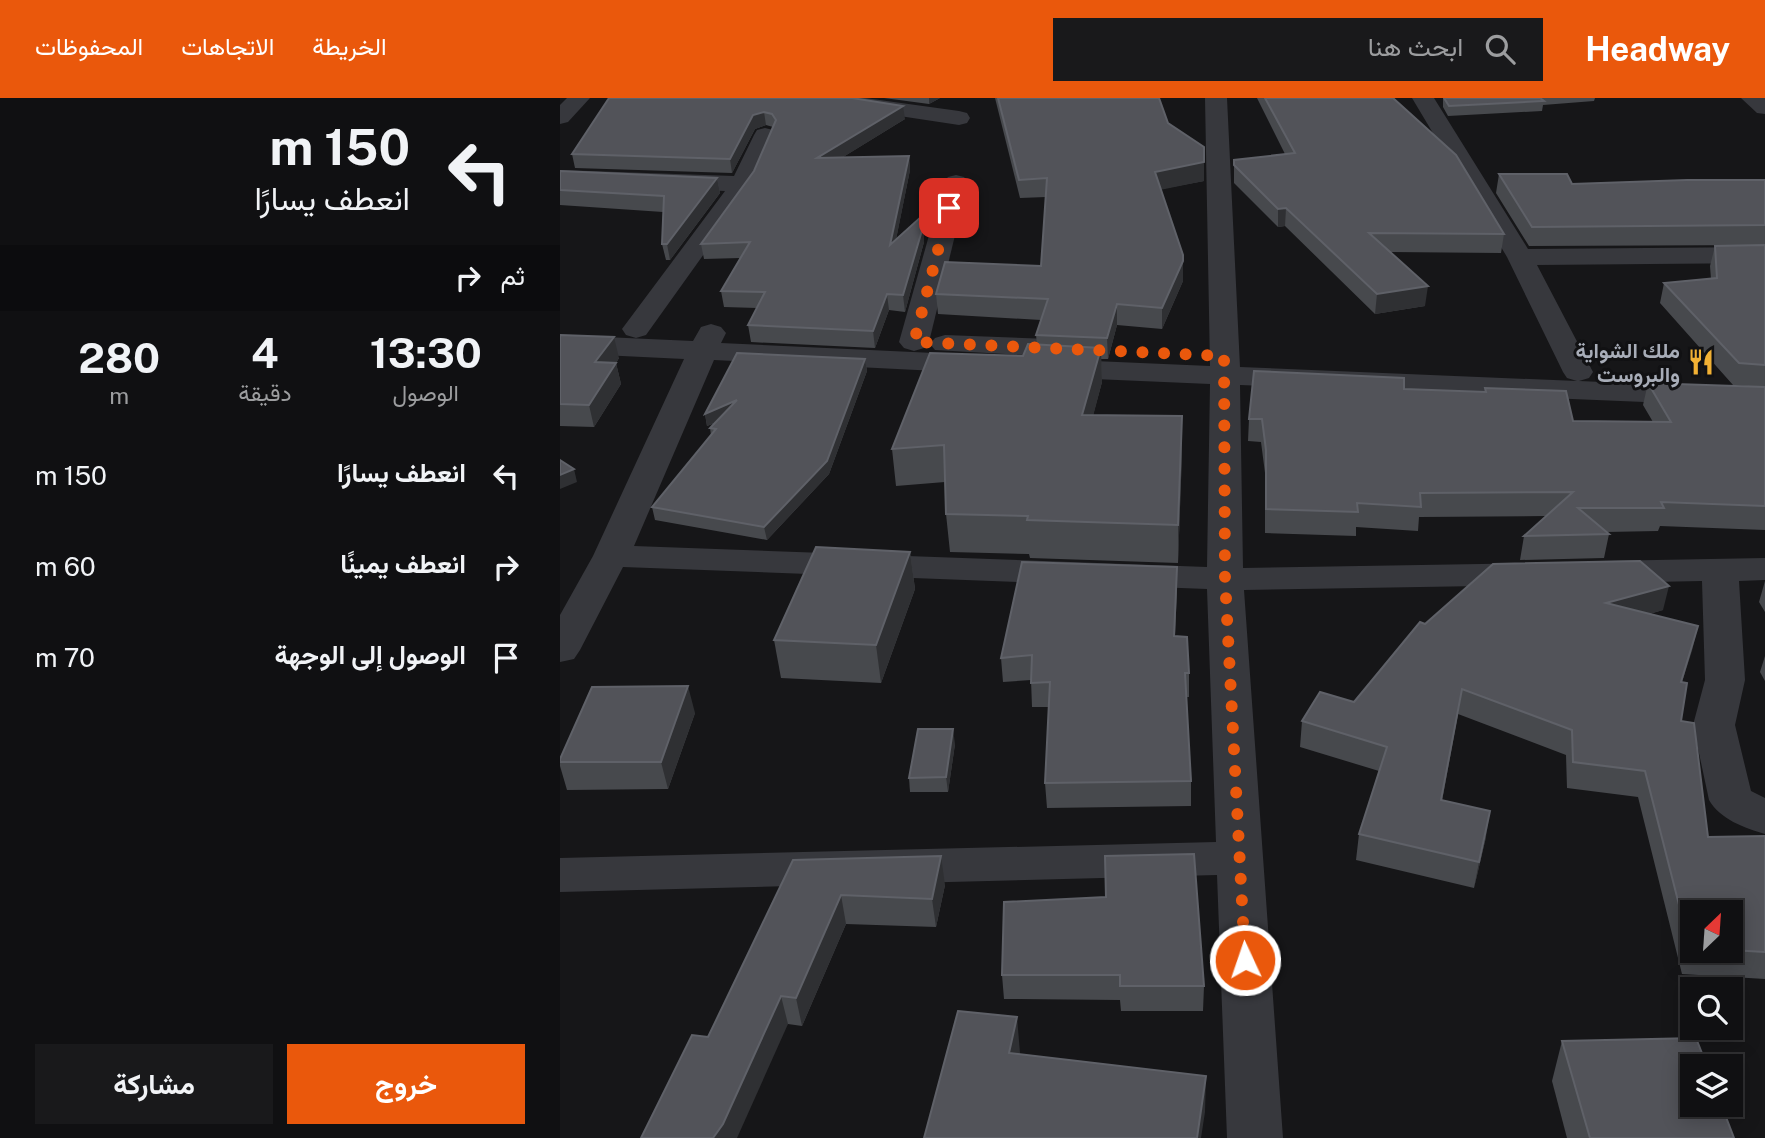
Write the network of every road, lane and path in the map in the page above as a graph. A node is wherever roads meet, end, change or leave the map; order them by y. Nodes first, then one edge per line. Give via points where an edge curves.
1 (579, 98) edge
2 (820, 98) edge
3 (1216, 98) edge
4 (1423, 98) edge
5 (1752, 98) edge
6 (1765, 108) edge
7 (560, 117) edge
8 (959, 118) dead end
9 (765, 135) dead end
10 (560, 177) edge
11 (956, 181) dead end
12 (742, 184) junction
13 (1765, 255) edge
14 (1520, 257) junction
15 (560, 326) edge
16 (636, 329) junction
17 (706, 342) junction
18 (914, 342) junction
19 (560, 344) edge
20 (1225, 366) junction
21 (1578, 372) junction
22 (1765, 379) edge
23 (1765, 398) edge
24 (611, 556) junction
25 (1765, 569) edge
26 (1720, 570) junction
27 (1225, 579) junction
28 (560, 650) edge
29 (1765, 818) edge
30 (1240, 858) junction
31 (560, 875) edge
32 (1255, 1138) edge

1 - 7 street
2 - 8 street
3 - 20 street
4 - 14 street
5 - 6 street
9 - 12 street
10 - 12 street
11 - 18 street
12 - 16 street
13 - 14 street
14 - 21 street
15 - 16 street
16 - 17 street
17 - 18 street
17 - 19 street
17 - 20 street
17 - 24 street
18 - 20 street
20 - 21 street
20 - 23 street
20 - 27 street
21 - 22 street
24 - 27 street
24 - 28 street
25 - 26 street
26 - 27 street
26 - 29 street via 1725,680 1714,725 1731,800
27 - 30 street
30 - 31 street
30 - 32 street

